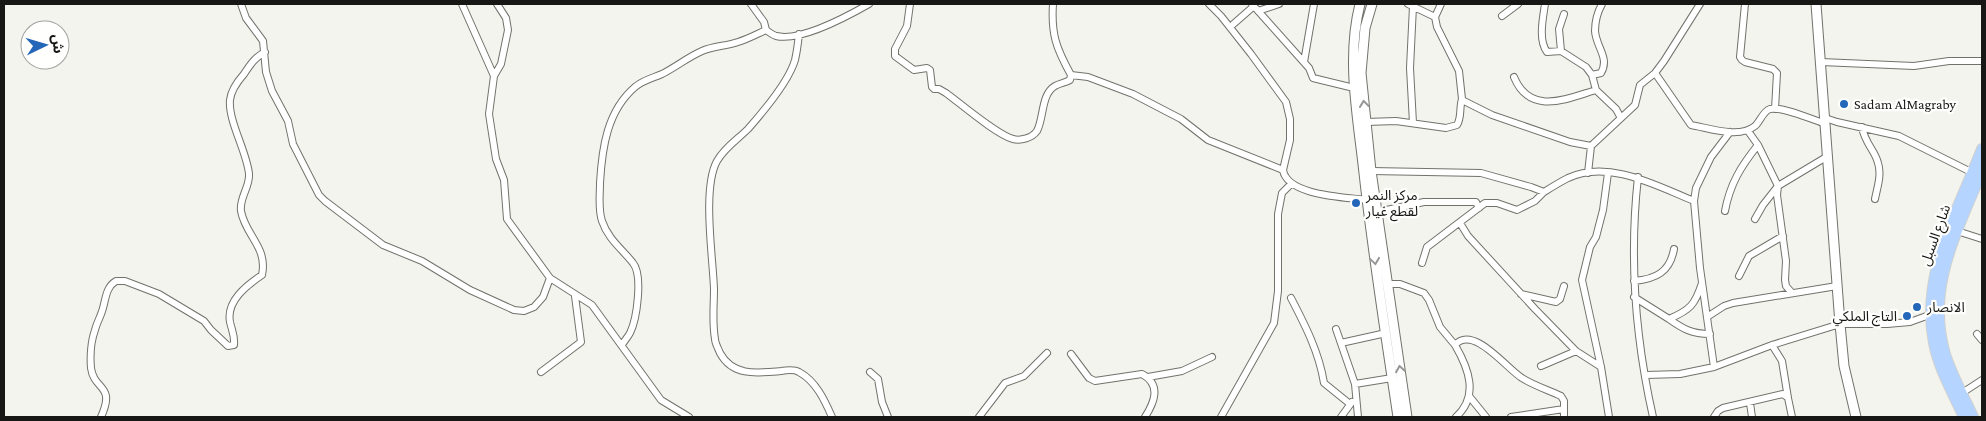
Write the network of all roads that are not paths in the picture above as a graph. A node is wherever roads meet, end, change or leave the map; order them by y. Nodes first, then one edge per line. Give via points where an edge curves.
1 (241, 4) edge
2 (462, 4) edge
3 (497, 4) edge
4 (751, 4) edge
5 (869, 4) edge
6 (910, 4) edge
7 (1053, 4) edge
8 (1209, 4) edge
9 (1279, 4) edge
10 (1314, 4) edge
11 (1360, 4) edge
12 (1372, 4) edge
13 (1441, 4) edge
14 (1518, 4) edge
15 (1544, 4) edge
16 (1602, 4) edge
17 (1745, 4) edge
18 (1816, 4) edge
19 (1410, 5) edge
20 (1697, 5) edge
21 (1255, 7) edge
22 (1564, 14) dead end
23 (1502, 16) dead end
24 (1435, 17) junction
25 (1230, 27) junction
26 (766, 30) junction
27 (799, 34) junction
28 (1561, 51) junction
29 (264, 52) junction
30 (1982, 61) edge
31 (1304, 62) junction
32 (1820, 62) junction
33 (1655, 73) junction
34 (1071, 75) junction
35 (1592, 75) junction
36 (494, 76) junction
37 (1514, 77) dead end
38 (1354, 88) junction
39 (1596, 90) junction
40 (1462, 99) junction
41 (1775, 109) junction
42 (1621, 118) junction
43 (1825, 121) junction
44 (1366, 122) junction
45 (1413, 123) junction
46 (1862, 128) junction
47 (1748, 131) junction
48 (1730, 132) junction
49 (1758, 145) junction
50 (1591, 146) junction
51 (1982, 150) edge
52 (1828, 156) junction
53 (1283, 170) junction
54 (1371, 171) junction
55 (1978, 172) edge
56 (1588, 173) junction
57 (1608, 173) junction
58 (1638, 177) junction
59 (1291, 184) junction
60 (1778, 186) junction
61 (1544, 192) junction
62 (1875, 199) dead end
63 (1367, 200) junction
64 (1694, 201) junction
65 (1479, 208) junction
66 (1725, 211) dead end
67 (1377, 212) junction
68 (1755, 218) dead end
69 (1460, 223) junction
70 (1375, 229) junction
71 (1957, 231) junction
72 (1783, 236) junction
73 (1982, 239) edge
74 (1674, 249) dead end
75 (1422, 263) dead end
76 (1739, 276) dead end
77 (550, 278) junction
78 (1634, 281) junction
79 (1703, 282) junction
80 (1387, 284) junction
81 (1564, 286) dead end
82 (1838, 286) junction
83 (1792, 293) junction
84 (1521, 294) junction
85 (575, 296) junction
86 (1634, 297) junction
87 (1291, 298) dead end
88 (1934, 314) junction
89 (1707, 318) junction
90 (1669, 319) junction
91 (1840, 324) junction
92 (1336, 329) dead end
93 (1386, 333) junction
94 (1710, 334) junction
95 (1977, 334) dead end
96 (1982, 340) edge
97 (1341, 343) junction
98 (622, 345) junction
99 (1455, 345) junction
100 (1772, 345) junction
101 (1576, 351) junction
102 (1047, 353) dead end
103 (1071, 354) dead end
104 (1212, 357) dead end
105 (1541, 366) dead end
106 (1601, 367) junction
107 (1714, 367) junction
108 (541, 372) dead end
109 (870, 372) dead end
110 (1646, 375) junction
111 (1148, 377) junction
112 (1392, 378) junction
113 (1982, 380) edge
114 (1355, 384) junction
115 (1962, 394) junction
116 (1469, 396) junction
117 (1788, 398) junction
118 (1357, 400) junction
119 (1750, 403) junction
120 (1350, 404) junction
121 (1564, 409) junction
122 (101, 417) edge
123 (690, 417) edge
124 (832, 417) edge
125 (888, 417) edge
126 (979, 417) edge
127 (1145, 417) edge
128 (1221, 417) edge
129 (1341, 417) edge
130 (1358, 417) edge
131 (1398, 417) edge
132 (1407, 417) edge
133 (1456, 417) edge
134 (1486, 417) edge
135 (1511, 417) edge
136 (1564, 417) edge
137 (1609, 417) edge
138 (1653, 417) edge
139 (1714, 417) edge
140 (1752, 417) edge
141 (1792, 417) edge
142 (1856, 417) edge
143 (1964, 417) edge
144 (1973, 417) edge

1 - 29 street via 246,18 263,41
2 - 36 street
3 - 36 street via 506,18 508,30 501,64
4 - 26 street
5 - 27 street via 829,25
6 - 34 street via 907,26 895,49 895,56 914,70 930,70 934,89 946,93 1012,139 1023,140 1036,132 1045,99 1055,86 1070,80
7 - 34 street via 1051,26
8 - 25 street
9 - 21 street
10 - 31 street
11 - 38 street via 1354,41
44 -> 12 street via 1361,73 1365,28
13 - 24 street
14 - 23 street
15 - 28 street via 1544,47 1547,52
16 - 35 street via 1595,32 1605,60 1604,68 1601,73
17 - 41 street via 1740,57 1777,73
18 - 32 street
19 - 24 street
19 - 45 street
20 - 33 street
21 - 25 street
21 - 31 street
22 - 28 street via 1559,29
24 - 40 street via 1459,71
25 - 53 street via 1289,109 1290,140
26 - 27 street via 774,36
26 - 98 street via 739,42 703,50 676,67 642,82 621,102 613,115 601,161 601,219 606,232 634,264 639,284 635,319
27 - 124 street via 788,77 747,130 726,148 712,170 710,210 715,340 721,355 740,370 753,374 798,372 810,380 824,398
28 - 35 street via 1586,67
29 - 77 street via 272,92 288,121 293,144 319,196 325,201 383,245 422,261 470,290 514,310 524,312 534,307 543,297
29 - 122 street via 234,86 230,100 249,182 241,211 258,244 264,265 262,275 240,292 230,313 234,345 228,346 204,321 159,294 125,281 116,281 109,288 94,331 91,354 91,369 105,389 107,398
30 - 32 street via 1914,66
31 - 38 street via 1316,80
32 - 43 street
33 - 42 street via 1640,85 1635,105
33 - 48 street via 1691,125
34 - 53 street via 1088,77 1133,94 1181,119 1208,140
35 - 39 street
36 - 77 street via 489,114 496,159 504,180 507,219
37 - 39 street via 1524,94 1543,101 1561,100
38 - 63 street
39 - 42 street
40 - 45 street via 1457,125 1446,128
40 - 50 street via 1492,115
41 - 43 street
41 - 47 street via 1766,111
42 - 50 street
43 - 46 street
43 - 52 street
44 - 45 street
44 - 54 street
46 - 55 street via 1899,136
46 - 62 street via 1864,139 1878,163 1880,175
47 - 48 street
47 - 49 street
48 - 64 street via 1711,157 1696,188
49 - 60 street
49 - 66 street via 1741,166 1730,188
50 - 56 street
51 - 55 main road, شارع السبل
52 - 60 street
52 - 82 street
53 - 59 street
54 - 61 street via 1481,173
54 - 67 street
55 - 71 main road, شارع السبل
55 - 88 main road, شارع السبل via 1940,256 1932,285
56 - 57 street
56 - 61 street via 1569,177
57 - 58 street
57 - 106 street via 1603,210 1582,280
58 - 64 street
58 - 78 street via 1633,218
59 - 63 street via 1307,191
59 - 128 street via 1282,193 1278,214 1278,291 1274,323
60 - 68 street
60 - 72 street
61 - 65 street via 1521,209 1513,210 1490,202
63 - 70 street
64 - 79 street
65 - 67 street via 1476,202 1424,202
65 - 69 street
67 - 70 street
69 - 75 street via 1427,248
69 - 84 street
70 - 80 street
70 -> 93 street
71 - 73 street
71 - 88 main road, شارع السبل via 1942,272
72 - 76 street via 1749,256
72 - 83 street via 1785,280
74 - 78 street via 1672,262 1665,270
77 - 85 street
78 - 86 street
79 - 89 street
79 - 90 street via 1694,305
80 - 99 street via 1400,284 1424,293 1440,327
132 -> 80 street
81 - 84 street via 1556,302
82 - 83 street
82 - 91 street
83 - 89 street via 1724,306
84 - 101 street
85 - 98 street via 592,305
85 - 108 street via 581,342
86 - 90 street
86 - 110 street
87 - 120 street via 1322,366 1324,382
88 - 91 street via 1894,324
88 - 115 main road, شارع السبل via 1945,355
88 - 143 main road, شارع السبل via 1934,343 1938,358
89 - 94 street
90 - 94 street via 1686,331
91 - 100 street
91 - 142 street via 1844,366
92 - 97 street
93 - 97 street
93 - 112 street
94 - 107 street
95 - 96 street
97 - 114 street
98 - 123 street via 661,400
99 - 116 street via 1468,372
99 - 121 street via 1472,340 1484,345 1522,378 1561,396
100 - 107 street
100 - 117 street via 1782,361
101 - 105 street
101 - 106 street
102 - 126 street via 1024,376 1005,384
103 - 111 street via 1095,381 1142,374
104 - 111 street via 1182,370
106 - 137 street
107 - 110 street via 1680,374
109 - 125 street via 878,379
110 - 138 street
111 - 127 street via 1155,401
112 - 114 street
112 - 131 street
113 - 115 street
114 - 118 street
115 - 144 main road, شارع السبل
116 - 133 street via 1465,408
116 - 134 street
117 - 119 street via 1783,394
117 - 141 street
118 - 120 street
118 - 130 street
119 - 139 street via 1723,408
119 - 140 street
120 - 129 street
121 - 135 street
121 - 136 street

